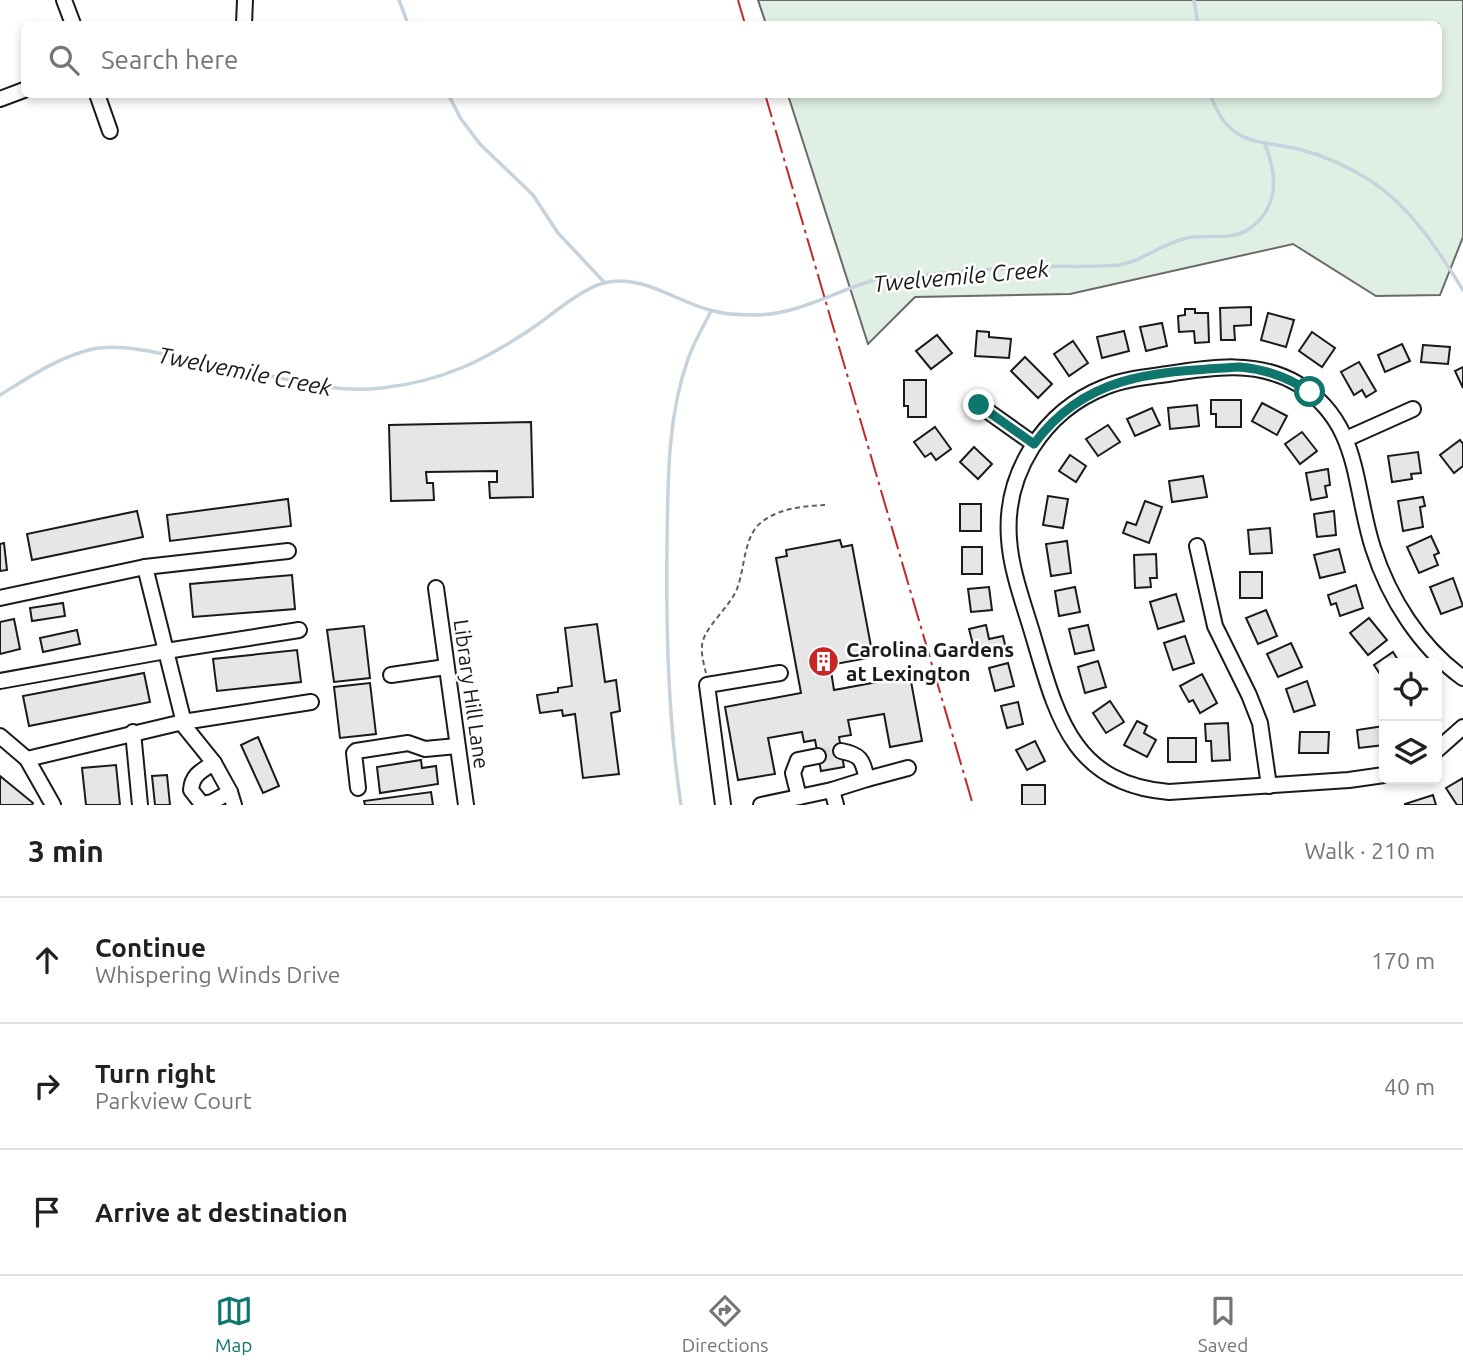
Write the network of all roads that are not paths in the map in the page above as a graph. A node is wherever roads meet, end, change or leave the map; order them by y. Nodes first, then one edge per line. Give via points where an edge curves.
1 (64, 0) edge
2 (246, 0) edge
3 (71, 21) edge
4 (244, 21) edge
5 (21, 91) edge
6 (98, 98) edge
7 (0, 99) edge
8 (110, 131) dead end
9 (979, 405) dead end
10 (1413, 409) dead end
11 (1346, 439) junction
12 (1034, 444) junction
13 (1197, 546) dead end
14 (288, 551) dead end
15 (145, 567) junction
16 (436, 588) dead end
17 (0, 598) edge
18 (299, 630) dead end
19 (166, 651) junction
20 (446, 667) junction
21 (780, 673) dead end
22 (391, 675) dead end
23 (1463, 678) edge
24 (0, 681) edge
25 (311, 702) dead end
26 (183, 722) junction
27 (1463, 727) edge
28 (133, 732) junction
29 (0, 736) edge
30 (457, 746) junction
31 (1442, 746) edge
32 (841, 751) dead end
33 (818, 756) tunnel mouth
34 (27, 759) junction
35 (214, 763) junction
36 (908, 768) dead end
37 (1379, 776) edge
38 (867, 779) junction
39 (1269, 786) junction
40 (358, 788) dead end
41 (832, 790) junction
42 (799, 797) junction
43 (232, 799) edge
44 (53, 805) edge
45 (140, 805) edge
46 (466, 805) edge
47 (723, 805) edge
48 (761, 805) edge
49 (836, 805) edge

1 - 3 street
2 - 4 street
5 - 7 street
6 - 8 street
9 - 12 street
10 - 11 street
11 - 12 street via 1321,402 1297,384 1269,372 1239,367 1108,385 1069,406
11 - 23 street via 1365,521 1397,603 1442,660
12 - 39 street via 1012,492 1010,546 1052,697 1070,737 1106,773 1139,788 1169,792
13 - 39 street via 1215,626 1260,723
14 - 15 street
15 - 17 street
15 - 19 street
16 - 20 street, Library Hill Lane
18 - 19 street
19 - 24 street
19 - 26 street
20 - 22 street
20 - 30 street, Library Hill Lane
21 - 47 street via 707,684
25 - 26 street
26 - 28 street
26 - 35 street
27 - 31 street
28 - 34 street
28 - 45 street
29 - 34 street
30 - 40 street via 425,749 408,743 356,751
30 - 46 street, Library Hill Lane
32 - 38 street via 855,753
33 - 42 street via 798,760 793,773
34 - 44 street
35 - 43 street
35 - 43 street via 191,781 191,790 202,804
36 - 38 street
37 - 39 street
38 - 41 street
41 - 42 street
41 - 49 street
42 - 48 street

